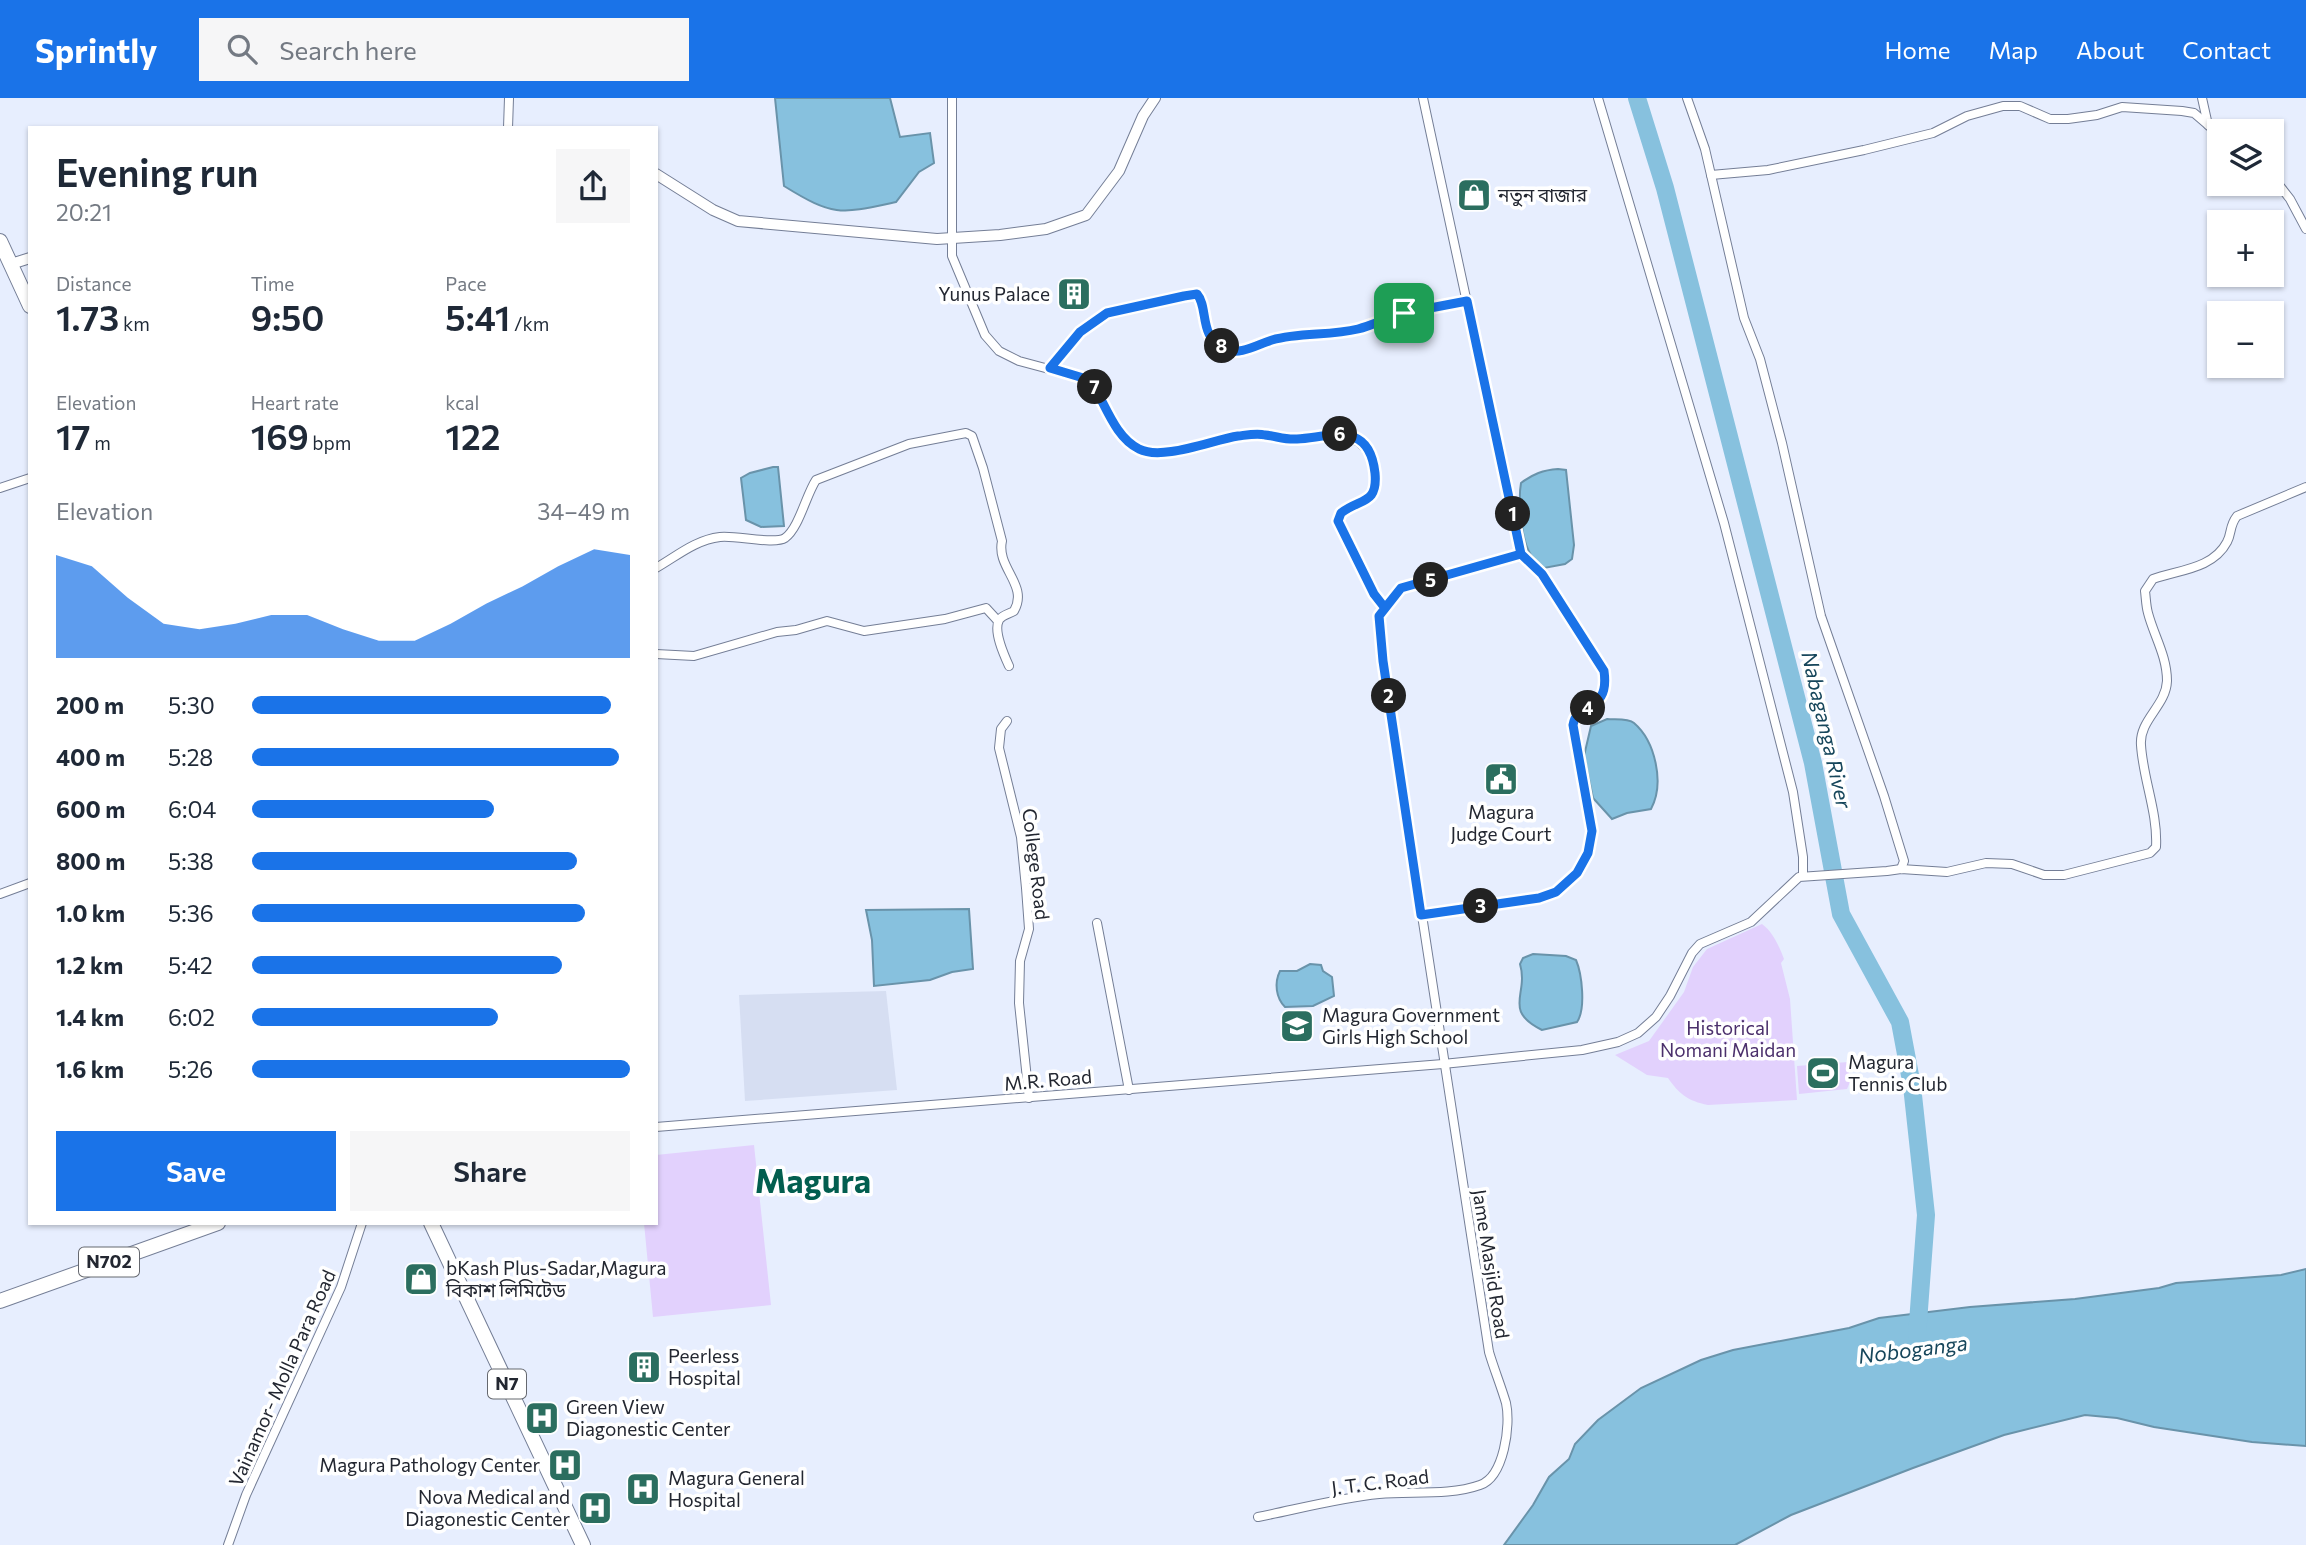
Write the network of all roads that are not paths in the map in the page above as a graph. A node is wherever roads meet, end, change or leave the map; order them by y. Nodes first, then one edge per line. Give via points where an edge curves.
1 (509, 98) edge
2 (952, 98) edge
3 (1155, 98) edge
4 (1423, 98) edge
5 (1598, 98) edge
6 (1687, 98) edge
7 (2202, 98) edge
8 (2207, 120) edge
9 (2207, 124) edge
10 (508, 126) edge
11 (658, 175) edge
12 (1711, 175) junction
13 (2284, 191) edge
14 (2306, 229) edge
15 (951, 238) junction
16 (4, 253) edge
17 (28, 258) edge
18 (1467, 301) junction
19 (28, 302) edge
20 (1050, 368) junction
21 (28, 479) edge
22 (2306, 487) edge
23 (0, 488) edge
24 (1521, 554) junction
25 (658, 567) edge
26 (1385, 608) junction
27 (998, 621) junction
28 (658, 654) edge
29 (1009, 666) dead end
30 (1007, 721) dead end
31 (1901, 869) junction
32 (1801, 877) junction
33 (28, 884) edge
34 (0, 894) edge
35 (1421, 915) junction
36 (1097, 923) dead end
37 (1443, 1064) junction
38 (1129, 1090) junction
39 (1029, 1098) junction
40 (658, 1128) edge
41 (212, 1225) edge
42 (361, 1225) edge
43 (432, 1225) edge
44 (0, 1301) edge
45 (1498, 1467) joint
46 (1258, 1517) dead end
47 (228, 1545) edge
48 (583, 1545) edge

1 - 10 street
2 - 15 street
3 - 15 main road via 1119,171 1086,215 1046,229
4 - 18 street
5 - 32 street via 1724,523 1793,792 1803,857
6 - 12 street
7 - 8 street
9 - 12 street via 2194,113 2182,111 2122,107 2068,119 2003,106 1967,116 1933,133 1853,152 1768,170
11 - 15 main road via 738,221
12 - 31 street via 1744,317 1782,443 1815,592 1884,796 1904,861
13 - 14 street
15 - 20 street via 951,256 985,335 999,351
16 - 17 main road
16 - 19 highway
18 - 20 street via 1404,313 1355,330 1286,337 1243,350 1226,350 1205,327 1201,299 1197,294 1184,296 1107,313 1080,332
18 - 24 street
20 - 26 street via 1090,380 1118,430 1138,449 1155,454 1262,434 1287,440 1348,435 1366,447 1376,488 1371,496 1341,513 1338,521
21 - 23 street
22 - 31 street via 2237,516 2228,541 2208,561 2152,579 2145,592 2167,682 2140,742 2157,835 2150,853 2064,875 2044,875 1999,863 1947,872
24 - 26 street via 1401,588
24 - 35 street via 1542,574 1604,671 1602,696 1579,713 1573,725 1592,831 1588,853 1567,884 1548,895
25 - 27 street via 703,541 786,537 816,480 909,444 966,433 972,436 984,468 1002,541 1002,561 1018,591 1014,611
26 - 35 street, Jame Masjid Road via 1379,616 1383,661
27 - 28 street via 986,608 864,631 827,621 694,656
27 - 29 street
30 - 39 street, College Road via 999,748 1021,837 1029,929 1020,961 1019,1003
31 - 32 street
32 - 37 street, M.R. Road via 1751,922 1700,944 1656,1017 1638,1033 1582,1050
33 - 34 street
35 - 37 street, Jame Masjid Road
36 - 38 street
37 - 38 street, M.R. Road
37 - 45 street, Jame Masjid Road via 1489,1353 1506,1406 1506,1439
38 - 39 street, M.R. Road
39 - 40 street, M.R. Road
41 - 44 highway, N702
42 - 47 street, Vainamor- Molla Para Road via 341,1287 246,1494
43 - 48 highway, N7
45 - 46 street, J. T. C. Road via 1489,1481 1472,1487 1370,1495

